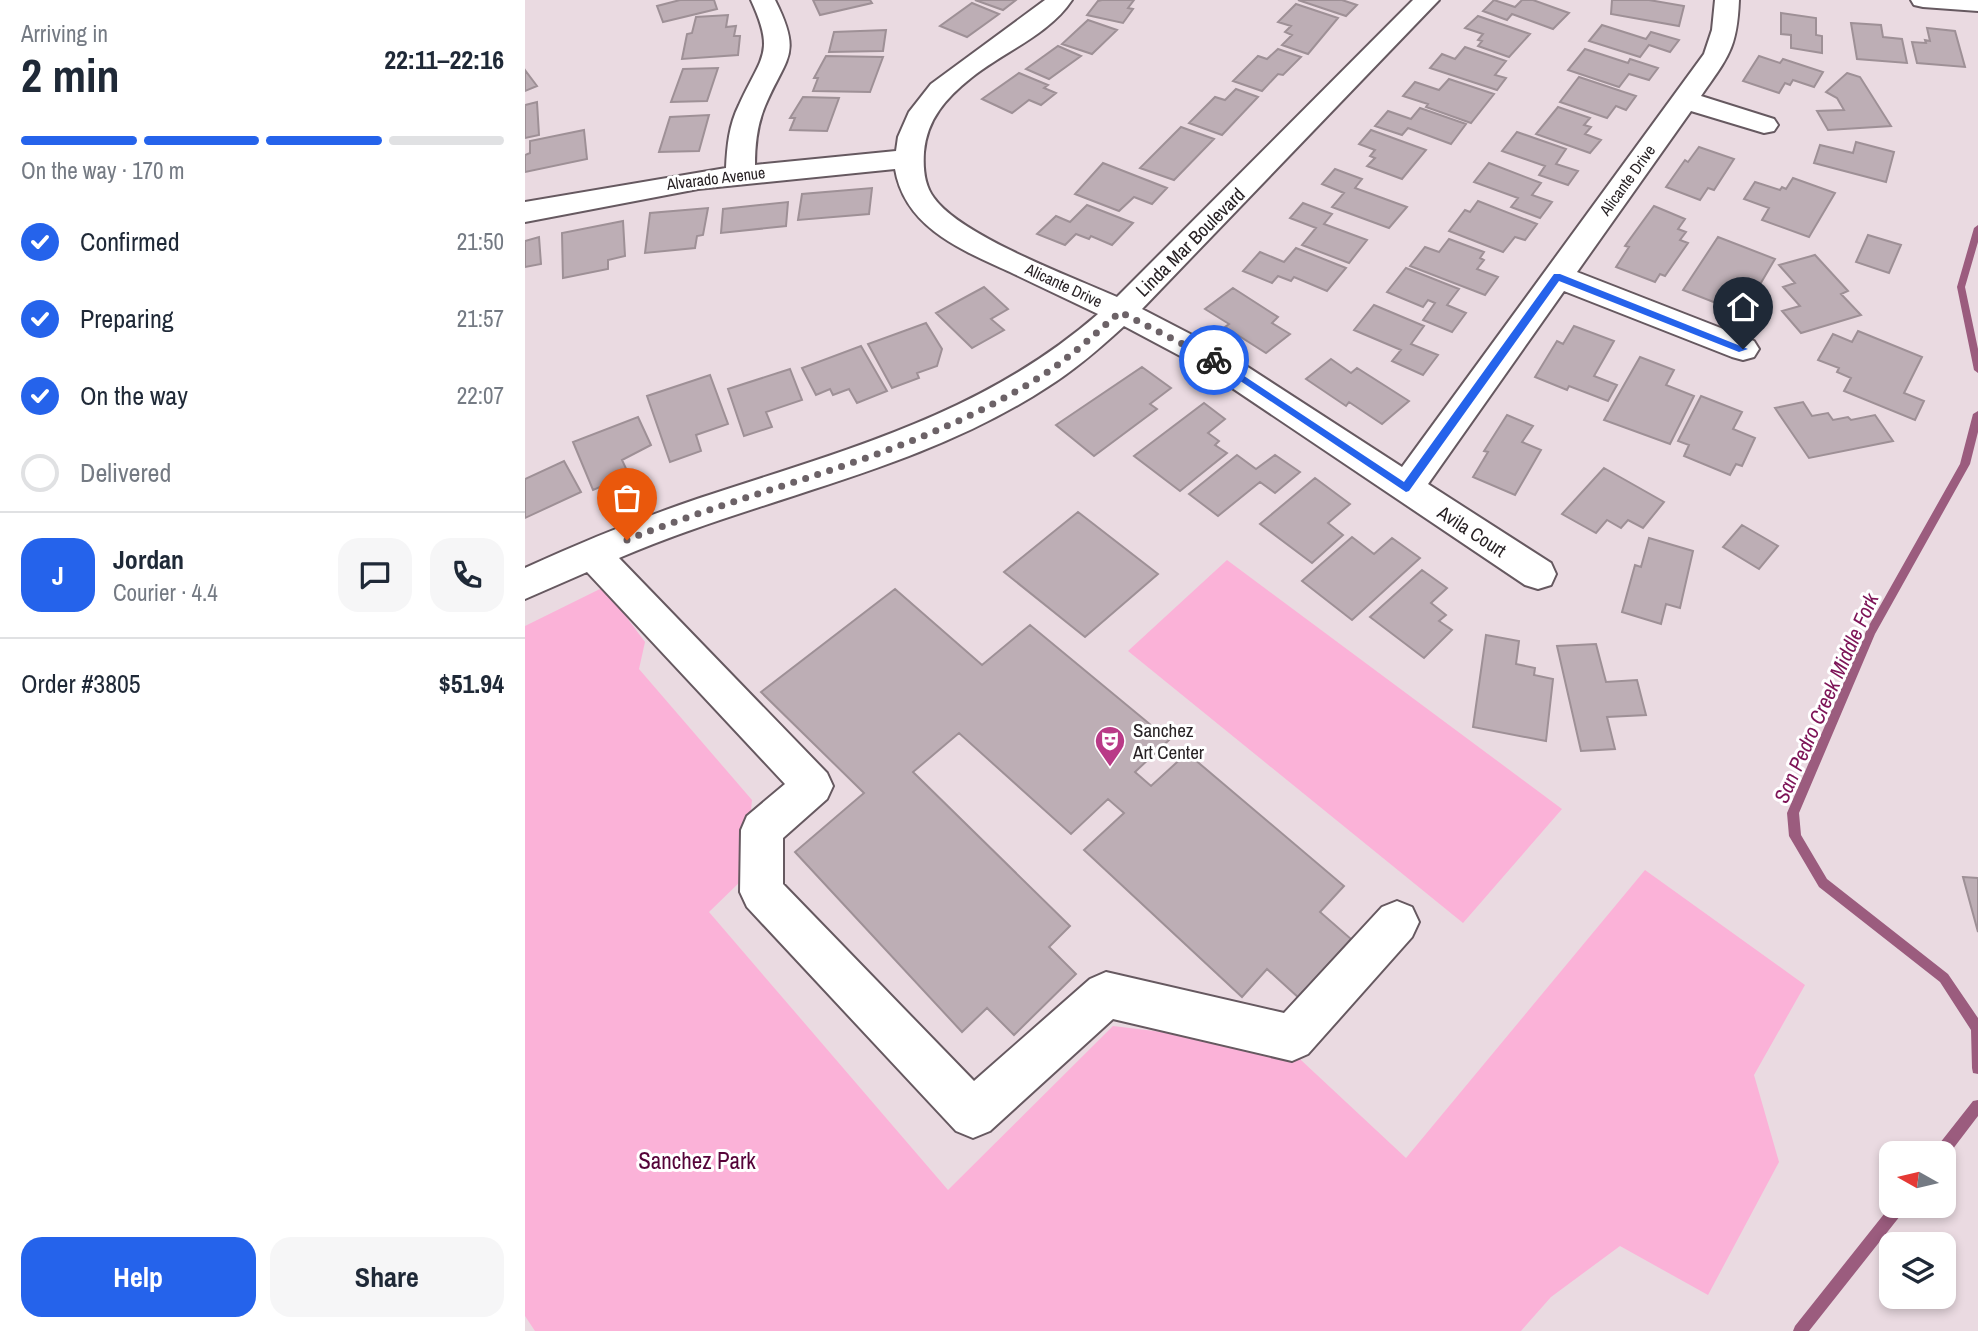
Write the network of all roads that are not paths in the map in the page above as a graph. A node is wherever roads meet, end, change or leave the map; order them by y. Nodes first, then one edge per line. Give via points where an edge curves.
1 (763, 0) edge
2 (1060, 0) edge
3 (1427, 0) edge
4 (1727, 0) edge
5 (1923, 0) edge
6 (1978, 3) edge
7 (1685, 100) junction
8 (1765, 125) dead end
9 (909, 159) junction
10 (740, 174) junction
11 (525, 212) edge
12 (1557, 276) junction
13 (1120, 312) junction
14 (1743, 349) dead end
15 (1406, 488) junction
16 (592, 554) junction
17 (1538, 573) dead end
18 (525, 584) edge
19 (1398, 922) dead end

1 - 10 street via 779,36 779,54 745,124
2 - 9 street, Alicante Drive via 1032,26 936,93 921,113
3 - 13 street, Linda Mar Boulevard
4 - 7 street, Alicante Drive via 1717,55
5 - 6 street
7 - 8 street
7 - 12 street, Alicante Drive
9 - 10 street, Alvarado Avenue
9 - 13 street, Alicante Drive via 911,183 922,206 941,225
10 - 11 street, Alvarado Avenue
12 - 14 street
12 - 15 street, Alicante Drive
13 - 15 street, Alicante Drive via 1212,359
13 - 16 street, Linda Mar Boulevard via 1047,372 966,417 873,456 666,524
15 - 17 street, Avila Court
16 - 18 street, Linda Mar Boulevard
16 - 19 street via 813,786 762,830 762,892 973,1114 1106,995 1293,1038

